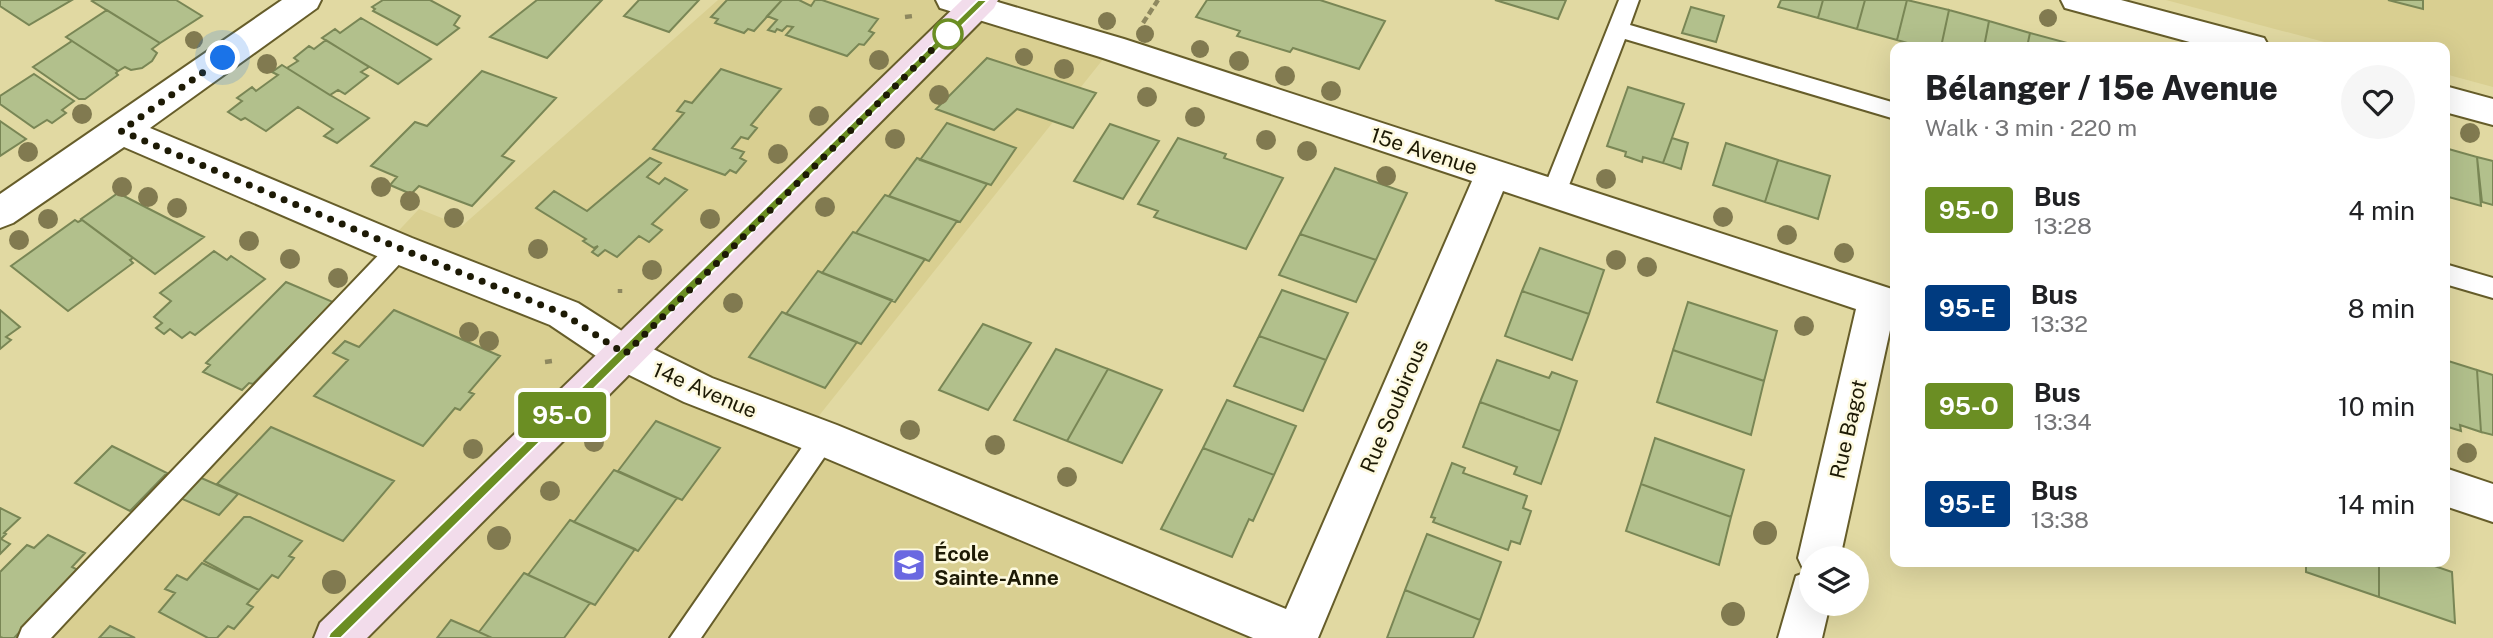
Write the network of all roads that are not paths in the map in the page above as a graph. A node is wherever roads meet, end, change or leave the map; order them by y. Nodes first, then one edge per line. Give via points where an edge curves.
1 (1629, 0) edge
2 (2077, 0) edge
3 (969, 3) edge
4 (284, 4) edge
5 (1618, 29) junction
6 (2233, 42) edge
7 (2450, 100) edge
8 (1890, 110) edge
9 (2493, 112) edge
10 (121, 131) junction
11 (1493, 173) junction
12 (1554, 193) junction
13 (0, 213) edge
14 (399, 248) junction
15 (2450, 275) edge
16 (2493, 288) edge
17 (1886, 303) edge
18 (625, 354) junction
19 (823, 438) junction
20 (2450, 489) edge
21 (2493, 503) edge
22 (1822, 546) edge
23 (1805, 616) edge
24 (1296, 637) edge
25 (32, 638) edge
26 (336, 638) edge
27 (684, 638) edge
28 (1800, 638) edge

1 - 5 lane
2 - 6 street
3 - 11 street, 15e Avenue
3 - 18 street
4 - 10 street
5 - 8 lane
5 - 12 lane
7 - 9 street
10 - 13 street
10 - 14 street, 14e Avenue
11 - 12 street, 15e Avenue
11 - 24 street, Rue Soubirous
12 - 17 street, 15e Avenue
14 - 18 street, 14e Avenue via 564,314
14 - 25 lane
15 - 16 lane
17 - 22 street, Rue Bagot
18 - 19 street, 14e Avenue via 698,390
18 - 26 street
19 - 24 street, 14e Avenue
19 - 27 lane
20 - 21 street
23 - 28 street

